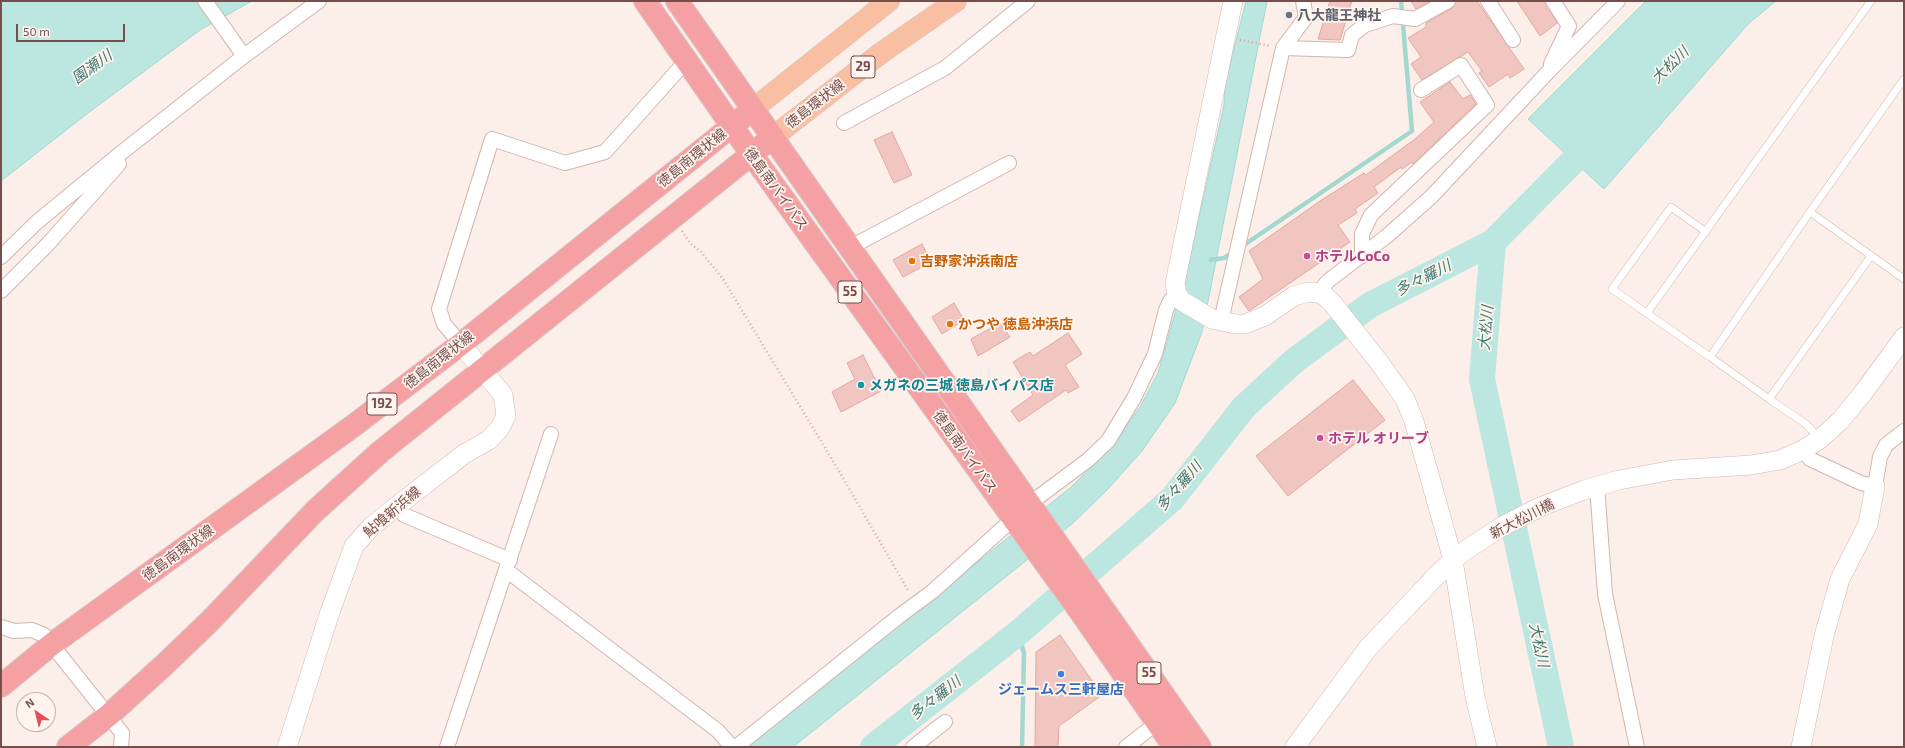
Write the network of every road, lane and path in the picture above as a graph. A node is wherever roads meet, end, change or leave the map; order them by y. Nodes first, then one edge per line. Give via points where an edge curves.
1 (205, 1) edge
2 (319, 1) edge
3 (645, 1) edge
4 (677, 1) edge
5 (888, 1) edge
6 (956, 1) edge
7 (1028, 1) edge
8 (1233, 1) edge
9 (1303, 1) edge
10 (1448, 1) edge
11 (1488, 1) edge
12 (1553, 1) edge
13 (1618, 1) edge
14 (1871, 1) edge
15 (1235, 39) dead end
16 (1513, 40) dead end
17 (1278, 47) junction
18 (240, 51) junction
19 (687, 60) junction
20 (1548, 71) junction
21 (1904, 80) edge
22 (1420, 90) dead end
23 (753, 109) junction
24 (844, 123) dead end
25 (732, 126) junction
26 (773, 137) junction
27 (121, 153) junction
28 (752, 155) junction
29 (1009, 163) dead end
30 (1810, 212) junction
31 (672, 218) junction
32 (1706, 232) junction
33 (849, 248) junction
34 (1362, 256) junction
35 (1871, 256) junction
36 (1, 257) edge
37 (1904, 279) edge
38 (1, 291) edge
39 (1180, 298) junction
40 (1325, 299) junction
41 (1648, 313) junction
42 (1217, 320) junction
43 (1904, 336) edge
44 (461, 344) junction
45 (1710, 357) junction
46 (483, 369) junction
47 (1769, 399) junction
48 (1904, 431) edge
49 (551, 434) dead end
50 (1820, 439) junction
51 (1803, 450) junction
52 (1875, 486) junction
53 (1591, 488) junction
54 (397, 506) junction
55 (1032, 507) junction
56 (1015, 521) junction
57 (1458, 556) junction
58 (508, 565) junction
59 (916, 603) junction
60 (1, 627) edge
61 (52, 644) junction
62 (1, 686) edge
63 (109, 715) junction
64 (945, 722) dead end
65 (1157, 723) junction
66 (68, 747) edge
67 (121, 747) edge
68 (287, 747) edge
69 (447, 747) edge
70 (732, 747) edge
71 (736, 747) edge
72 (913, 747) edge
73 (1126, 747) edge
74 (1174, 747) edge
75 (1200, 747) edge
76 (1295, 747) edge
77 (1487, 747) edge
78 (1637, 747) edge
79 (1801, 747) edge

1 - 18 street
2 - 18 street
3 - 19 highway, 徳島南バイパス / 55
4 - 23 highway, 徳島南バイパス / 55
5 - 23 main road, 29
6 - 26 main road, 徳島環状線 / 29 via 881,53
7 - 24 street via 945,68
8 - 39 street via 1175,283
9 - 17 street via 1306,17
10 - 17 street via 1415,19 1393,16 1365,25 1352,35 1348,50
11 - 16 street
12 - 20 street via 1569,26
13 - 20 street
14 - 32 lane
15 - 17 path
17 - 42 street
18 - 27 street
19 - 25 highway, 徳島南バイパス / 55
19 - 44 street via 605,152 565,163 492,139 439,309 444,324
20 - 34 street via 1432,196
21 - 30 lane
22 - 34 street via 1461,65 1486,105 1371,215 1362,234
23 - 25 highway, 徳島南環状線 / 192
23 - 26 highway, 徳島南バイパス / 55
25 - 28 highway, 徳島南バイパス / 55
25 - 44 highway, 徳島南環状線 / 192
26 - 28 highway, 192
26 - 33 highway, 徳島南バイパス / 55
27 - 36 street via 37,222
27 - 38 street via 122,161 48,244
28 - 31 highway, 192
28 - 56 highway, 徳島南バイパス / 55
29 - 33 street
30 - 35 lane
30 - 45 lane
31 - 46 highway, 192
31 - 59 path via 690,243 723,278
32 - 41 lane
32 - 41 lane via 1671,207 1621,276 1612,289
33 - 55 highway, 徳島南バイパス / 55
34 - 40 street via 1328,280
35 - 37 lane
35 - 47 lane
39 - 42 street
39 - 55 street via 1170,302 1152,360 1134,398 1108,441
40 - 42 street via 1308,292 1294,296 1265,316 1245,324
40 - 57 street via 1360,338 1405,399 1414,421 1435,500
41 - 45 lane
43 - 50 street, 新大松川橋 via 1863,393 1840,421
44 - 46 street, 鮎喰新浜線
44 - 61 highway, 徳島南環状線 / 192 via 354,426
45 - 47 lane
46 - 54 street, 鮎喰新浜線 via 502,395 506,416 500,428 489,440 464,454
46 - 63 highway, 192 via 380,452 315,511 209,622
47 - 50 lane via 1806,424
48 - 52 street via 1886,445 1880,457
49 - 58 street
50 - 51 street, 新大松川橋
51 - 52 street via 1810,459 1861,483
51 - 53 street, 新大松川橋 via 1780,460 1751,465 1673,470
52 - 79 street via 1868,524 1840,579 1824,636
53 - 57 street, 新大松川橋 via 1540,507 1501,527
53 - 78 street via 1605,594
54 - 58 street via 404,515
54 - 68 street, 鮎喰新浜線 via 370,527 354,546
55 - 75 highway, 徳島南バイパス / 55
56 - 59 street
56 - 65 highway, 徳島南バイパス / 55
57 - 76 street, 新大松川橋 via 1368,648
57 - 77 street via 1475,697
58 - 69 street
58 - 70 street via 718,731
59 - 71 street
60 - 61 street via 14,631 32,630 44,635
61 - 62 highway, 徳島南環状線 / 192
61 - 63 street
63 - 66 highway, 192
63 - 67 street via 122,733
64 - 72 street
65 - 73 street
65 - 74 highway, 徳島南バイパス / 55

